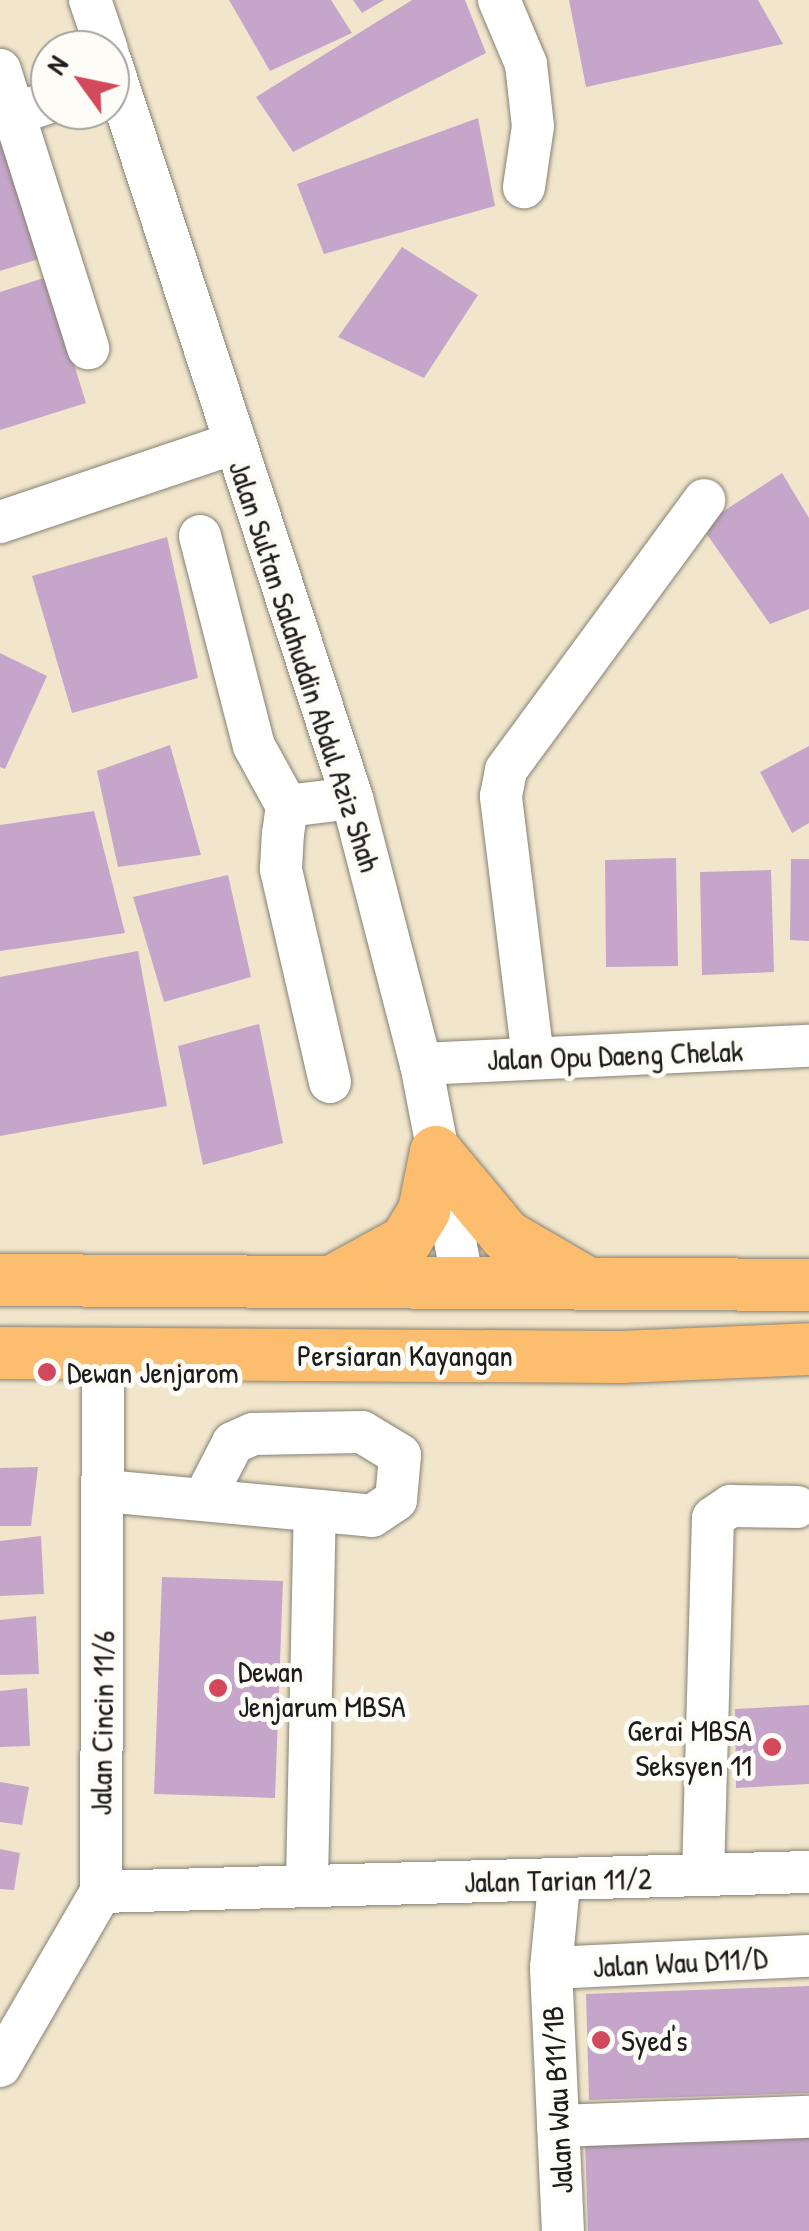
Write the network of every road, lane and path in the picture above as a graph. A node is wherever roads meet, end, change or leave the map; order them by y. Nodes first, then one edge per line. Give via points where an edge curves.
1 (90, 0) edge
2 (499, 0) edge
3 (99, 30) edge
4 (0, 70) edge
5 (30, 105) edge
6 (130, 125) edge
7 (38, 130) edge
8 (524, 187) dead end
9 (88, 348) dead end
10 (235, 443) junction
11 (704, 500) dead end
12 (0, 522) edge
13 (200, 536) dead end
14 (352, 798) junction
15 (287, 806) junction
16 (809, 1046) edge
17 (533, 1058) junction
18 (421, 1064) junction
19 (330, 1082) dead end
20 (436, 1152) junction
21 (0, 1280) edge
22 (330, 1282) junction
23 (586, 1282) junction
24 (463, 1283) junction
25 (809, 1285) edge
26 (809, 1348) edge
27 (0, 1353) edge
28 (103, 1353) junction
29 (622, 1357) junction
30 (105, 1492) junction
31 (206, 1495) junction
32 (798, 1507) dead end
33 (315, 1511) junction
34 (809, 1872) edge
35 (703, 1875) junction
36 (307, 1882) junction
37 (559, 1885) junction
38 (100, 1892) junction
39 (809, 1956) edge
40 (551, 1968) junction
41 (0, 2066) edge
42 (809, 2117) edge
43 (558, 2126) junction
44 (563, 2231) edge

1 - 3 street, Jalan Sultan Salahuddin Abdul Aziz Shah
2 - 8 street via 526,64 534,126
4 - 5 street
6 - 10 street, Jalan Sultan Salahuddin Abdul Aziz Shah
7 - 9 street
10 - 12 street
10 - 14 street, Jalan Sultan Salahuddin Abdul Aziz Shah
11 - 17 street via 506,770 501,796
13 - 15 street via 254,746
14 - 15 street
14 - 18 street, Jalan Sultan Salahuddin Abdul Aziz Shah
15 - 19 street via 281,869
16 - 17 street, Jalan Opu Daeng Chelak
17 - 18 street, Jalan Opu Daeng Chelak
18 - 20 street, Jalan Sultan Salahuddin Abdul Aziz Shah
20 - 22 main road via 424,1211 406,1240
20 - 23 main road via 506,1236
20 - 24 street, Jalan Sultan Salahuddin Abdul Aziz Shah
21 - 22 main road
22 - 24 main road
23 - 24 main road
23 - 25 main road
24 - 29 main road via 503,1326
26 - 29 main road, Persiaran Kayangan
27 - 28 main road, Persiaran Kayangan
28 - 29 main road, Persiaran Kayangan
28 - 30 street, Jalan Cincin 11/6
30 - 31 street
30 - 38 street, Jalan Cincin 11/6
31 - 33 street
31 - 33 street via 233,1443 254,1434 362,1432 400,1456 396,1500 372,1516
32 - 35 street via 730,1506 712,1518
33 - 36 street
34 - 35 street, Jalan Tarian 11/2
35 - 37 street, Jalan Tarian 11/2
36 - 37 street, Jalan Tarian 11/2
36 - 38 street, Jalan Tarian 11/2
37 - 40 street, Jalan Wau B11/1B
38 - 41 street, Jalan Cincin 11/6
39 - 40 street, Jalan Wau D11/D
40 - 43 street, Jalan Wau B11/1B
42 - 43 street
43 - 44 street, Jalan Wau B11/1B

